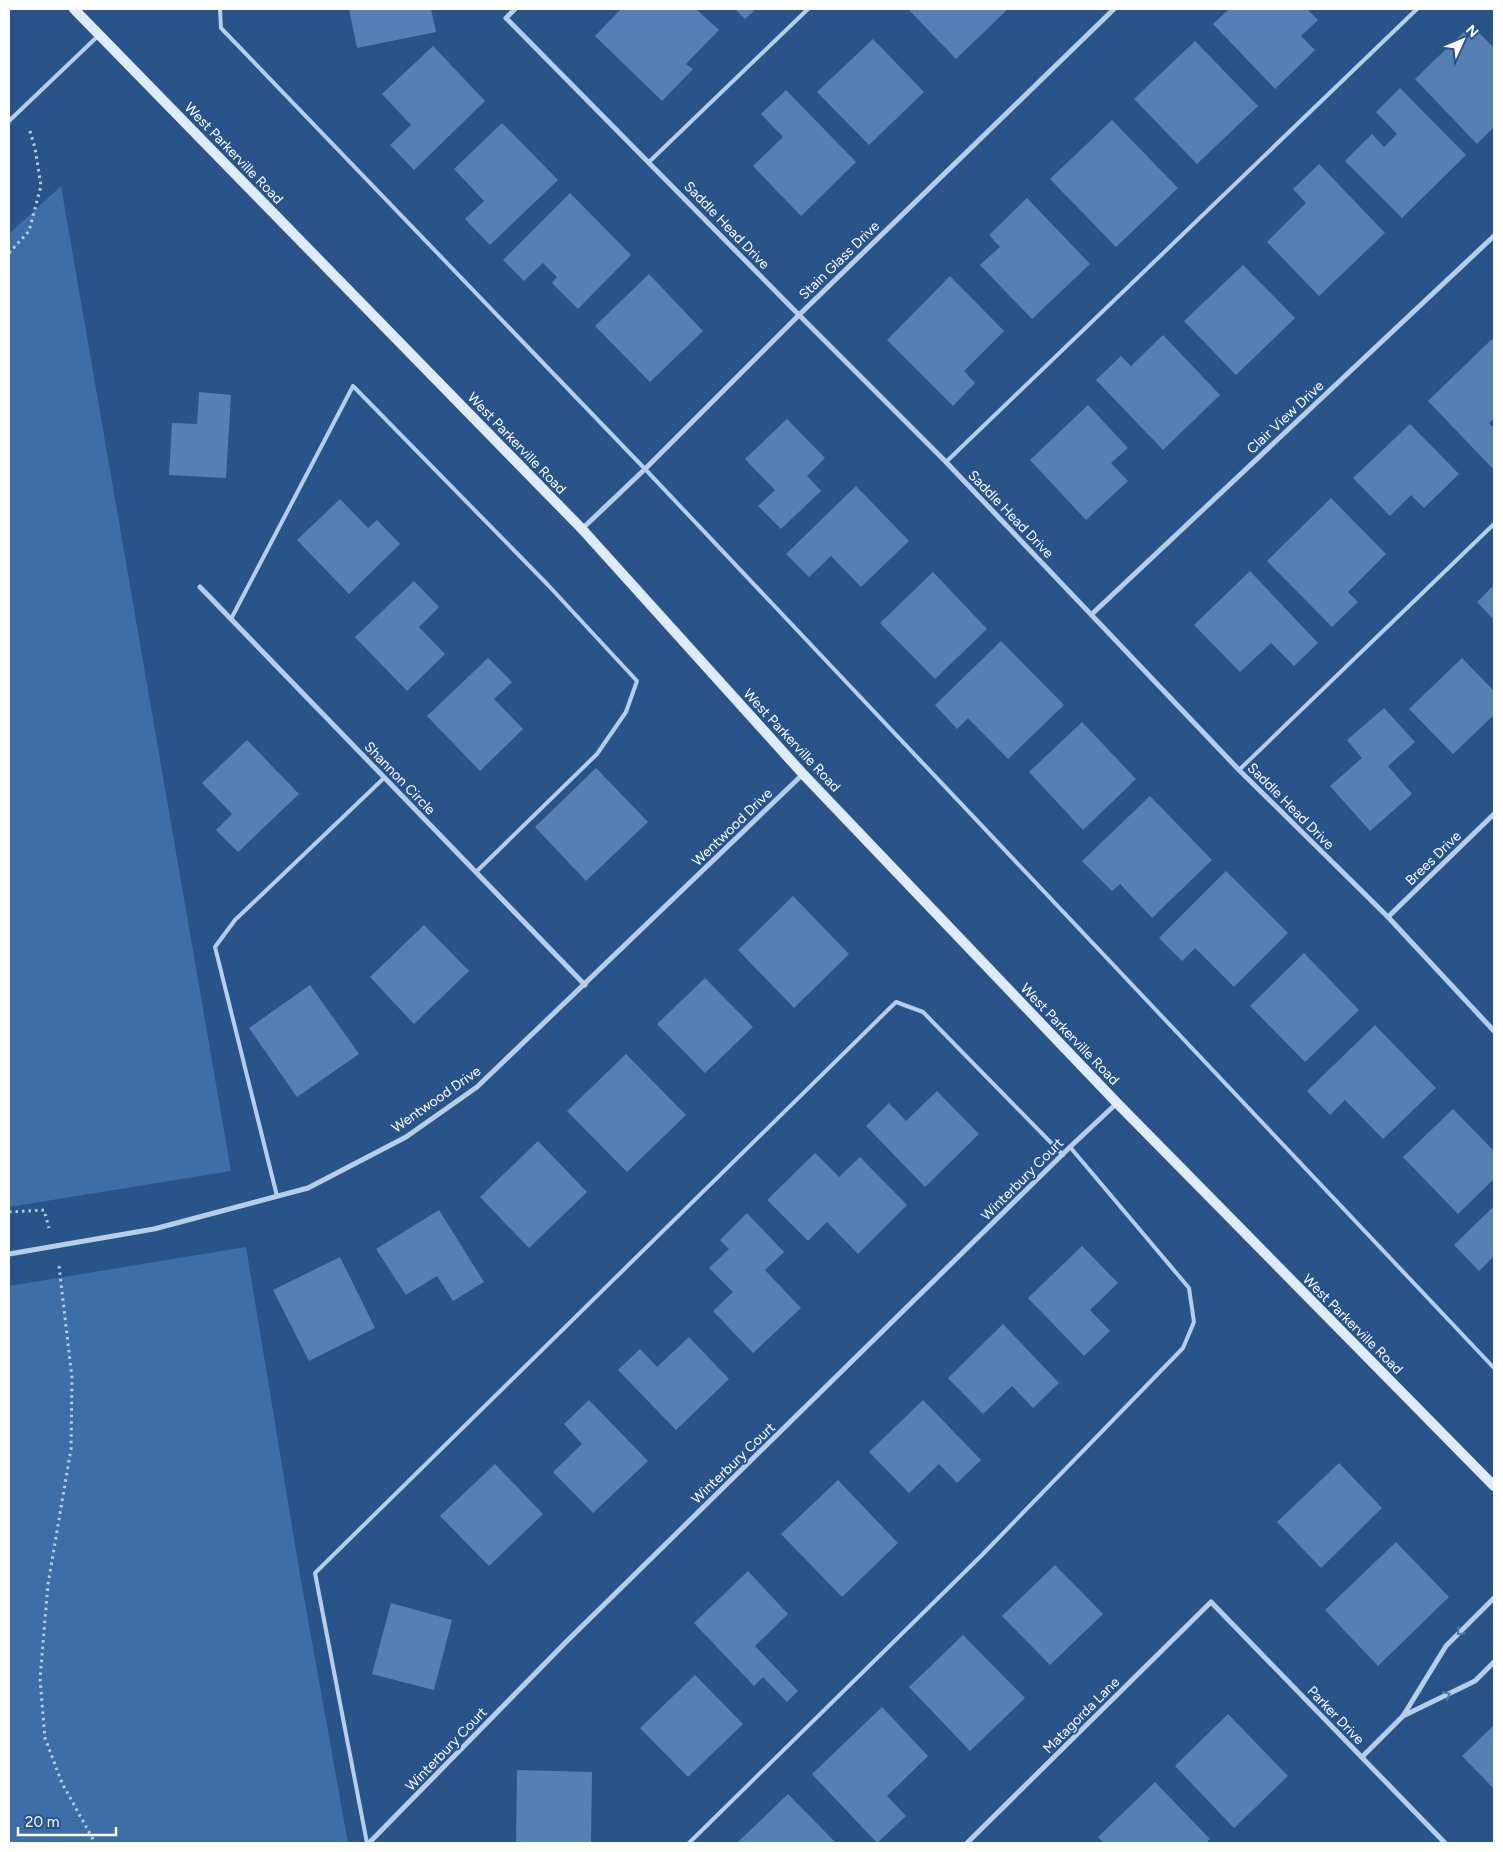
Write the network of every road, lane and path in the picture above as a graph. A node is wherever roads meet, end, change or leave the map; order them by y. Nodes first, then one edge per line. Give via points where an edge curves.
1 (74, 9) edge
2 (220, 9) edge
3 (516, 9) edge
4 (808, 9) edge
5 (1114, 9) edge
6 (1417, 9) edge
7 (99, 35) junction
8 (22, 109) junction
9 (9, 121) edge
10 (650, 162) junction
11 (1494, 236) edge
12 (9, 252) edge
13 (798, 315) junction
14 (946, 462) junction
15 (645, 469) junction
16 (1494, 524) edge
17 (582, 529) junction
18 (200, 587) dead end
19 (1092, 614) junction
20 (230, 619) junction
21 (1239, 770) junction
22 (803, 774) junction
23 (384, 778) junction
24 (1494, 814) edge
25 (476, 872) junction
26 (1388, 917) junction
27 (585, 985) junction
28 (1494, 1031) edge
29 (1116, 1103) junction
30 (1070, 1147) junction
31 (1063, 1155) junction
32 (277, 1196) junction
33 (9, 1212) edge
34 (54, 1246) junction
35 (9, 1254) edge
36 (1494, 1368) edge
37 (1494, 1486) edge
38 (1494, 1598) edge
39 (1211, 1602) joint
40 (1494, 1662) edge
41 (1403, 1716) junction
42 (1362, 1757) junction
43 (95, 1843) edge
44 (368, 1843) edge
45 (689, 1843) edge
46 (967, 1843) edge
47 (1445, 1843) edge

1 - 7 main road, West Parkerville Road
2 - 15 lane via 221,28
3 - 10 street, Saddle Head Drive via 506,18
4 - 10 lane
5 - 13 street, Stain Glass Drive
6 - 14 lane
7 - 8 lane
7 - 17 main road, West Parkerville Road
8 - 9 lane
8 - 12 path via 35,148 41,186 29,232
10 - 13 street, Saddle Head Drive
11 - 19 street, Clair View Drive
13 - 14 street, Saddle Head Drive
13 - 15 street, Stain Glass Drive
14 - 19 street, Saddle Head Drive
15 - 17 street, Stain Glass Drive
15 - 36 lane
16 - 21 lane
17 - 22 main road, West Parkerville Road
18 - 20 street, Shannon Circle
19 - 21 street, Saddle Head Drive
20 - 23 street, Shannon Circle
20 - 25 lane via 353,386 637,681 626,712 597,754
21 - 26 street, Saddle Head Drive
22 - 27 street, Wentwood Drive
22 - 29 main road, West Parkerville Road
23 - 25 street, Shannon Circle
23 - 32 lane via 235,920 215,947
24 - 26 street, Brees Drive
25 - 27 street, Shannon Circle
26 - 28 street, Saddle Head Drive
27 - 32 street, Wentwood Drive via 477,1087 406,1137 308,1188
29 - 30 street, Winterbury Court
29 - 37 main road, West Parkerville Road
30 - 31 street, Winterbury Court
30 - 45 lane via 1189,1288 1194,1322 1183,1348 982,1555
31 - 44 street, Winterbury Court via 566,1642
31 - 44 lane via 923,1012 896,1002 316,1572
32 - 34 street, Wentwood Drive via 154,1229
33 - 34 path via 44,1210
34 - 35 street, Wentwood Drive
34 - 43 path via 72,1378 71,1449 48,1584 40,1679 45,1738 62,1783
38 -> 41 street via 1446,1646
39 - 42 street, Parker Drive
39 - 46 street, Matagorda Lane
41 -> 40 street via 1475,1681
41 - 42 street
42 - 47 street, Parker Drive

